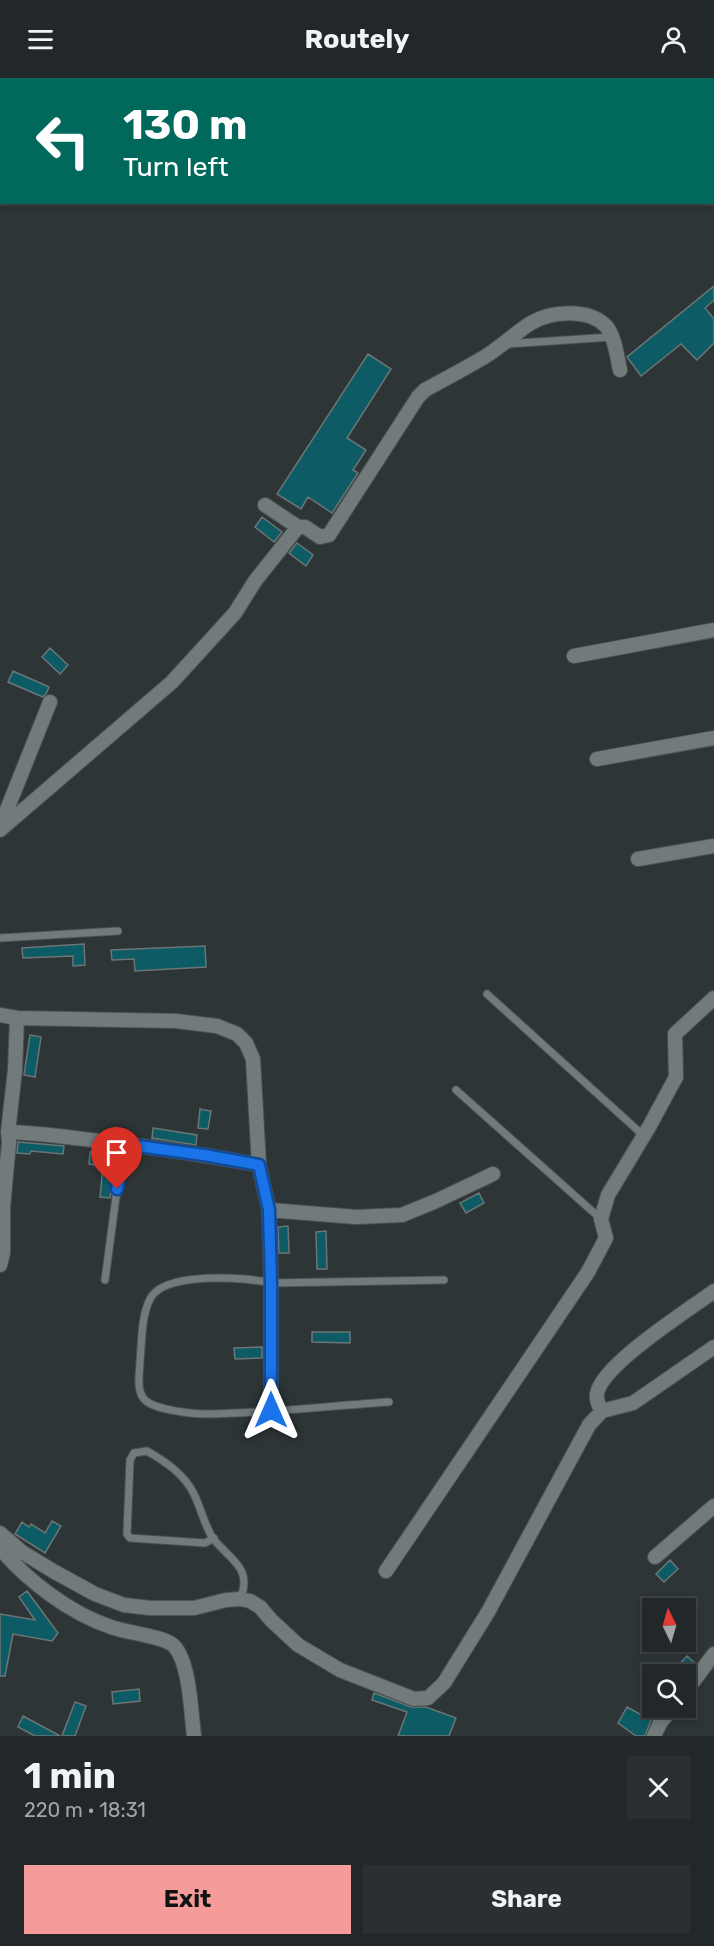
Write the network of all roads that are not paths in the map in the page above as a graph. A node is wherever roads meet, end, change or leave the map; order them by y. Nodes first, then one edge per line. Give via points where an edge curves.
1 (612, 337) junction
2 (503, 344) junction
3 (620, 370) dead end
4 (265, 505) dead end
5 (298, 527) junction
6 (714, 630) edge
7 (574, 656) dead end
8 (50, 702) dead end
9 (714, 738) edge
10 (597, 759) dead end
11 (0, 829) edge
12 (714, 846) edge
13 (638, 859) dead end
14 (118, 931) dead end
15 (0, 938) edge
16 (487, 994) dead end
17 (714, 998) edge
18 (0, 1015) edge
19 (17, 1018) junction
20 (456, 1090) dead end
21 (8, 1132) junction
22 (644, 1136) junction
23 (123, 1144) junction
24 (259, 1165) junction
25 (493, 1174) dead end
26 (269, 1210) junction
27 (602, 1218) junction
28 (0, 1264) edge
29 (105, 1280) dead end
30 (444, 1280) dead end
31 (271, 1283) junction
32 (714, 1291) edge
33 (714, 1347) edge
34 (390, 1402) dead end
35 (271, 1410) junction
36 (602, 1412) junction
37 (714, 1506) edge
38 (0, 1533) edge
39 (214, 1539) junction
40 (0, 1548) edge
41 (655, 1557) dead end
42 (386, 1571) dead end
43 (240, 1599) junction
44 (714, 1654) edge
45 (696, 1678) edge
46 (665, 1718) edge
47 (194, 1736) edge
48 (654, 1736) edge

1 - 2 lane
1 - 2 street via 594,317 575,313 533,322
1 - 3 street
2 - 5 street via 417,397 329,535 320,537
4 - 5 street
5 - 11 street via 235,613 172,682
6 - 7 street
8 - 11 street
9 - 10 street
12 - 13 street
14 - 15 lane
16 - 22 lane
17 - 22 street via 675,1034 676,1077
18 - 19 street
19 - 21 street
19 - 24 street via 176,1021 217,1026 237,1034 253,1059
20 - 27 lane
21 - 23 street
21 - 28 street
22 - 27 street via 608,1195
23 - 24 street
23 - 29 lane
24 - 26 street
25 - 26 street via 402,1215 356,1217
26 - 31 street
27 - 42 street via 606,1238 588,1272
30 - 31 lane
31 - 35 street
31 - 35 lane via 218,1277 158,1289 143,1324 139,1388 145,1400 165,1409 205,1414
32 - 36 street via 623,1358 597,1391
33 - 36 street via 633,1403
34 - 35 lane
36 - 43 street via 589,1425 488,1612 444,1683 428,1698 414,1699 340,1670 298,1645 260,1607
37 - 41 street
38 - 43 street via 53,1571 124,1605 194,1608
39 - 39 lane via 183,1478 147,1451 134,1454 130,1460 130,1538 204,1543
39 - 43 lane via 242,1571 245,1582
40 - 47 street via 27,1577 81,1613 110,1627 165,1640 175,1647 189,1687
44 - 45 street
46 - 48 street

